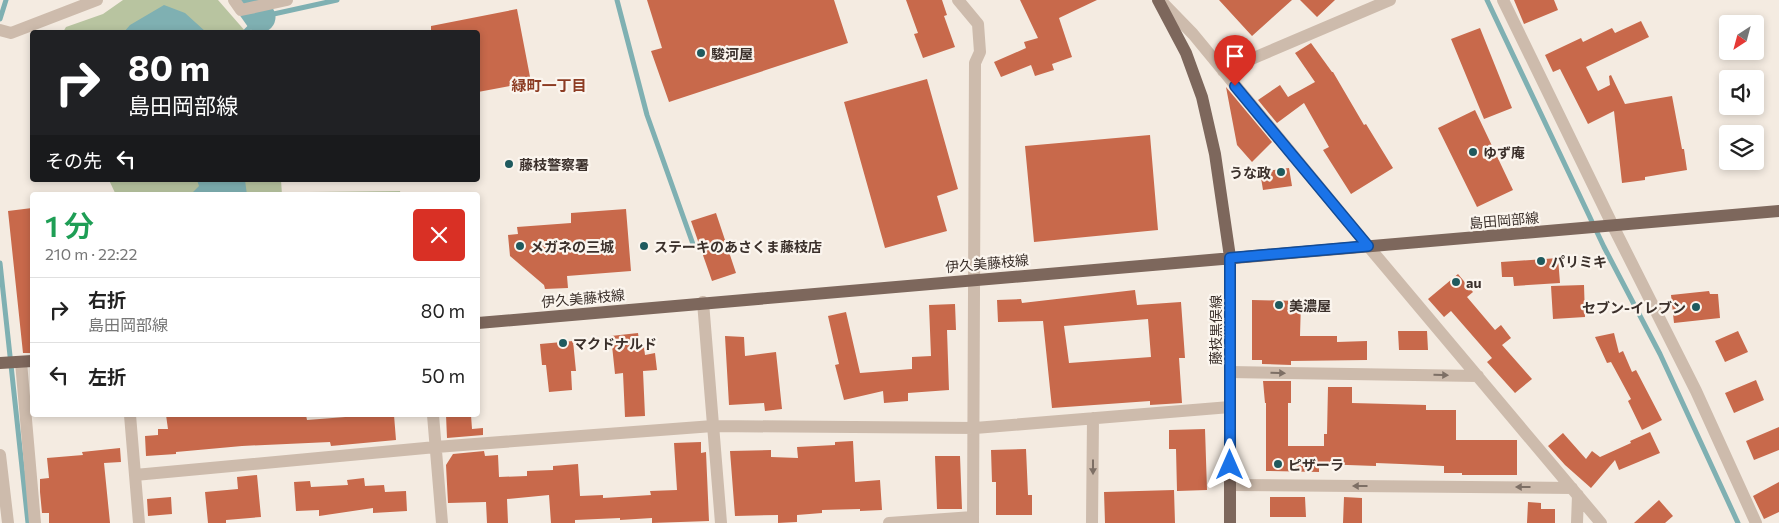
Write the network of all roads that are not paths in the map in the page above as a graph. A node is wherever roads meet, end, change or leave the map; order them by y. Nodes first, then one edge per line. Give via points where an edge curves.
1 (97, 0) edge
2 (234, 0) edge
3 (288, 0) edge
4 (958, 0) edge
5 (1159, 0) edge
6 (1390, 0) edge
7 (1503, 0) edge
8 (5, 32) edge
9 (1223, 71) junction
10 (1779, 211) edge
11 (1613, 226) junction
12 (1368, 246) junction
13 (1230, 258) junction
14 (975, 279) junction
15 (703, 302) junction
16 (480, 323) edge
17 (24, 362) edge
18 (0, 363) edge
19 (1230, 372) junction
20 (1478, 376) junction
21 (1230, 406) junction
22 (130, 417) edge
23 (433, 417) edge
24 (1093, 418) junction
25 (713, 426) junction
26 (975, 428) junction
27 (436, 447) junction
28 (0, 455) edge
29 (136, 475) junction
30 (1230, 485) junction
31 (1575, 491) junction
32 (973, 520) edge
33 (8, 523) edge
34 (35, 523) edge
35 (139, 523) edge
36 (442, 523) edge
37 (721, 523) edge
38 (889, 523) edge
39 (1092, 523) edge
40 (1230, 523) edge
41 (1578, 523) edge
42 (1601, 523) edge
43 (1756, 523) edge

1 - 8 street
2 - 3 street via 241,10
4 - 14 street via 978,24 979,34 980,52 975,63
5 - 9 street
5 - 13 main road via 1186,53 1202,97 1216,154
6 - 9 street
7 - 11 street
9 - 12 street
10 - 11 main road, 島田岡部線
11 - 12 main road, 島田岡部線
11 - 43 street via 1696,391
12 - 13 main road, 島田岡部線
12 - 20 street
13 - 14 main road, 伊久美藤枝線
13 - 19 main road, 藤枝黒俣線
14 - 15 main road, 伊久美藤枝線
14 - 26 street
15 - 16 main road, 伊久美藤枝線
15 - 25 street
17 - 18 main road
17 - 34 street
19 -> 20 street
19 - 21 main road, 藤枝黒俣線
20 - 31 street
21 - 24 street
21 - 30 main road, 藤枝黒俣線
22 - 29 street
23 - 27 street
24 - 26 street
24 -> 39 street
25 - 26 street
25 - 27 street
25 - 37 street
26 - 32 street
27 - 29 street
27 - 36 street
28 - 33 street
29 - 35 street
31 -> 30 street
30 - 40 main road, 藤枝黒俣線
31 - 41 street
31 - 42 street
32 - 38 street

